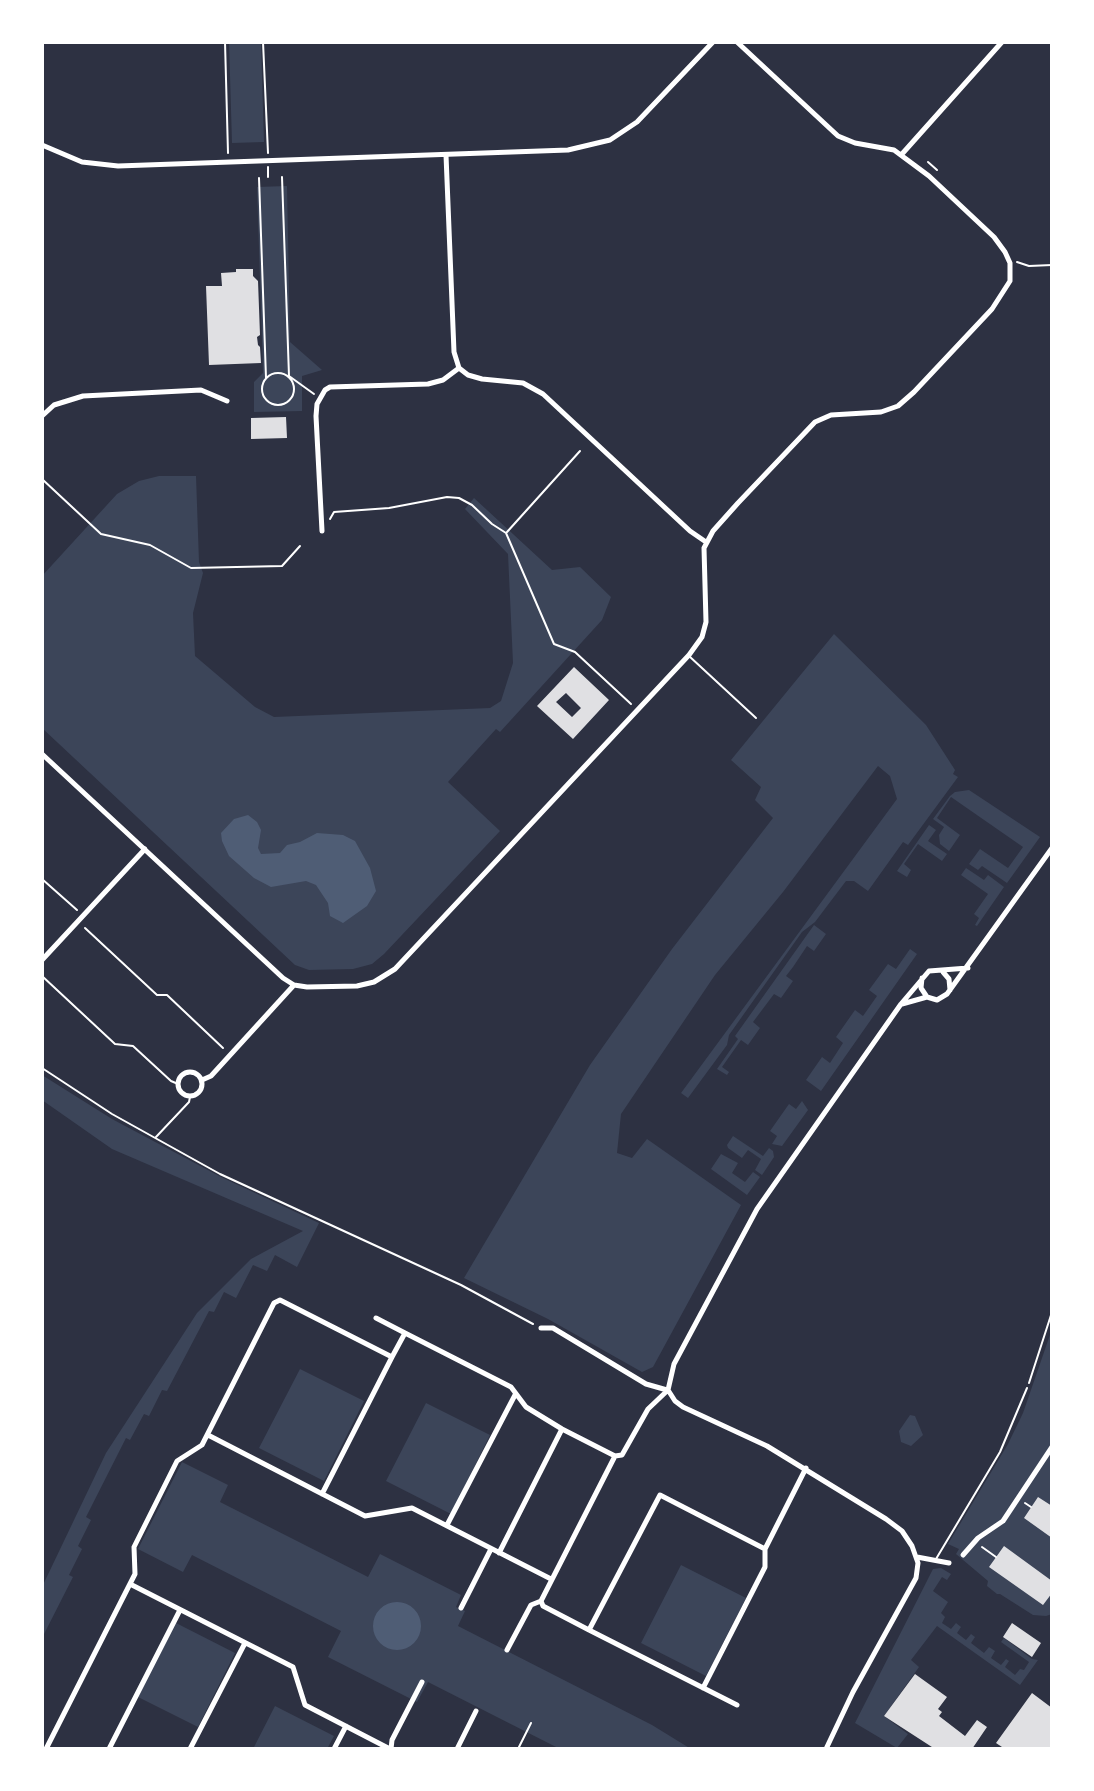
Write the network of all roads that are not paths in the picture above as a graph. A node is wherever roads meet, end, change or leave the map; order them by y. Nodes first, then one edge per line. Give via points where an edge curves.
1 (713, 42) edge
2 (737, 42) edge
3 (1002, 42) edge
4 (42, 145) edge
5 (902, 154) junction
6 (446, 155) junction
7 (459, 368) junction
8 (227, 401) dead end
9 (42, 416) edge
10 (322, 531) road end
11 (706, 542) junction
12 (689, 655) junction
13 (756, 718) dead end
14 (42, 754) edge
15 (1052, 848) edge
16 (145, 849) junction
17 (43, 957) edge
18 (968, 968) junction
19 (942, 971) junction
20 (922, 977) junction
21 (294, 985) junction
22 (950, 990) junction
23 (927, 997) junction
24 (901, 1004) junction
25 (202, 1080) junction
26 (376, 1318) dead end
27 (541, 1328) road end
28 (405, 1333) junction
29 (392, 1357) junction
30 (1027, 1388) road end
31 (668, 1390) junction
32 (515, 1394) junction
33 (562, 1429) junction
34 (208, 1435) junction
35 (1052, 1447) edge
36 (615, 1456) junction
37 (806, 1468) junction
38 (322, 1494) junction
39 (447, 1525) junction
40 (491, 1549) junction
41 (765, 1549) junction
42 (499, 1553) junction
43 (963, 1555) dead end
44 (917, 1557) junction
45 (935, 1559) junction
46 (949, 1563) dead end
47 (551, 1579) junction
48 (130, 1584) junction
49 (541, 1601) junction
50 (461, 1608) dead end
51 (180, 1610) junction
52 (589, 1630) junction
53 (245, 1643) junction
54 (507, 1650) dead end
55 (422, 1682) dead end
56 (703, 1688) junction
57 (737, 1705) dead end
58 (476, 1711) dead end
59 (346, 1726) junction
60 (47, 1749) edge
61 (109, 1749) edge
62 (190, 1749) edge
63 (334, 1749) edge
64 (391, 1749) edge
65 (457, 1749) edge
66 (826, 1749) edge

1 - 6 street via 637,122 610,140 568,150
2 - 5 street via 838,136
3 - 5 street
4 - 6 street via 98,165
5 - 11 street via 994,237 1010,263 1010,281 992,309 898,406 815,422
6 - 7 street via 454,352
7 - 10 street via 428,384 330,387 320,396 316,416
7 - 11 street via 482,379 523,383 543,394
8 - 9 street via 201,390 83,396 54,405
11 - 12 street via 706,622
12 - 13 lane
12 - 21 street via 386,976 357,986
14 - 16 street
15 - 18 street
16 - 17 street
16 - 21 street
18 - 19 street
18 - 22 street
19 - 20 street
19 - 22 street
20 - 23 street
20 - 24 street
21 - 25 street
22 - 23 street via 943,998
23 - 24 street
24 - 31 street via 757,1209 674,1364
25 - 25 street via 200,1092 190,1097 180,1091 181,1076 188,1072
26 - 28 street
27 - 31 street via 553,1328 646,1384
28 - 29 street
28 - 32 street via 511,1387
29 - 34 street via 280,1300
29 - 38 street
30 - 45 lane via 1000,1452
31 - 36 street via 648,1409 622,1455
31 - 37 street via 683,1407
32 - 33 street
32 - 39 street
33 - 36 street
33 - 42 street
34 - 38 street
34 - 48 street via 177,1461 134,1547
35 - 43 street via 1003,1521
36 - 47 street
37 - 41 street
37 - 44 street via 902,1531
38 - 39 street via 365,1516 412,1508
39 - 40 street
40 - 42 street
40 - 50 street
41 - 52 street via 660,1495
41 - 56 street via 765,1567
42 - 47 street
44 - 45 street
44 - 66 street via 912,1585
45 - 46 street
47 - 49 street
48 - 51 street
48 - 60 street
49 - 52 street
49 - 54 street via 531,1605
51 - 53 street
51 - 61 street
52 - 56 street
53 - 59 street via 293,1667 305,1705
53 - 62 street
55 - 64 street
56 - 57 street
58 - 65 street
59 - 63 street
59 - 64 street

